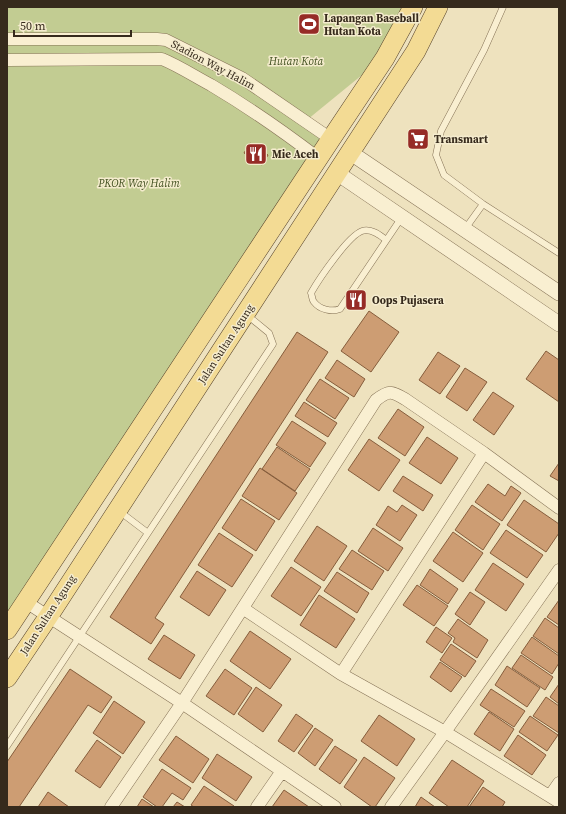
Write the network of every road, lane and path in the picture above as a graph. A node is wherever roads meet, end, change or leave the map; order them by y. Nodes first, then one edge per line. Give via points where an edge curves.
1 (413, 7) edge
2 (438, 7) edge
3 (503, 7) edge
4 (7, 39) edge
5 (7, 60) edge
6 (332, 139) junction
7 (351, 153) junction
8 (318, 158) junction
9 (337, 173) junction
10 (483, 204) junction
11 (402, 217) junction
12 (464, 229) junction
13 (386, 240) junction
14 (559, 253) edge
15 (559, 293) edge
16 (245, 314) junction
17 (559, 324) edge
18 (484, 453) junction
19 (559, 508) edge
20 (118, 510) junction
21 (148, 532) junction
22 (559, 570) edge
23 (26, 602) junction
24 (244, 608) junction
25 (48, 617) junction
26 (7, 630) edge
27 (80, 637) junction
28 (341, 674) junction
29 (7, 678) edge
30 (182, 703) junction
31 (446, 732) junction
32 (7, 746) edge
33 (282, 771) junction
34 (559, 784) edge
35 (555, 799) edge
36 (111, 807) edge
37 (257, 807) edge
38 (335, 807) edge
39 (391, 807) edge

1 - 6 main road via 385,58
2 - 7 main road, Jalan Sultan Agung via 416,51
3 - 10 lane via 484,50 441,131 436,155 444,175
4 - 6 street, Stadion Way Halim via 166,40 242,78
5 - 8 street, Stadion Way Halim via 162,59 176,64 229,96 296,140
6 - 8 main road
7 - 9 main road, Jalan Sultan Agung
7 - 12 street
8 - 23 main road
9 - 11 street
9 - 16 main road, Jalan Sultan Agung
10 - 12 lane
10 - 14 lane
11 - 13 lane
11 - 17 street
12 - 15 street
13 - 13 lane via 340,309 324,309 314,302 311,293 352,237 362,231 371,231
16 - 20 main road, Jalan Sultan Agung
16 - 21 lane via 269,333 273,344
18 - 19 street
18 - 24 street via 405,398 393,392 386,392 376,400
18 - 28 street
20 - 21 lane
20 - 25 main road, Jalan Sultan Agung
21 - 27 lane
22 - 31 street
23 - 25 street
23 - 26 main road
24 - 28 street
24 - 30 street
25 - 27 street
25 - 29 main road, Jalan Sultan Agung
27 - 30 street
27 - 32 lane
28 - 31 street
30 - 33 street
30 - 36 street
31 - 35 street
31 - 39 street
33 - 37 street
33 - 38 street
34 - 35 street

